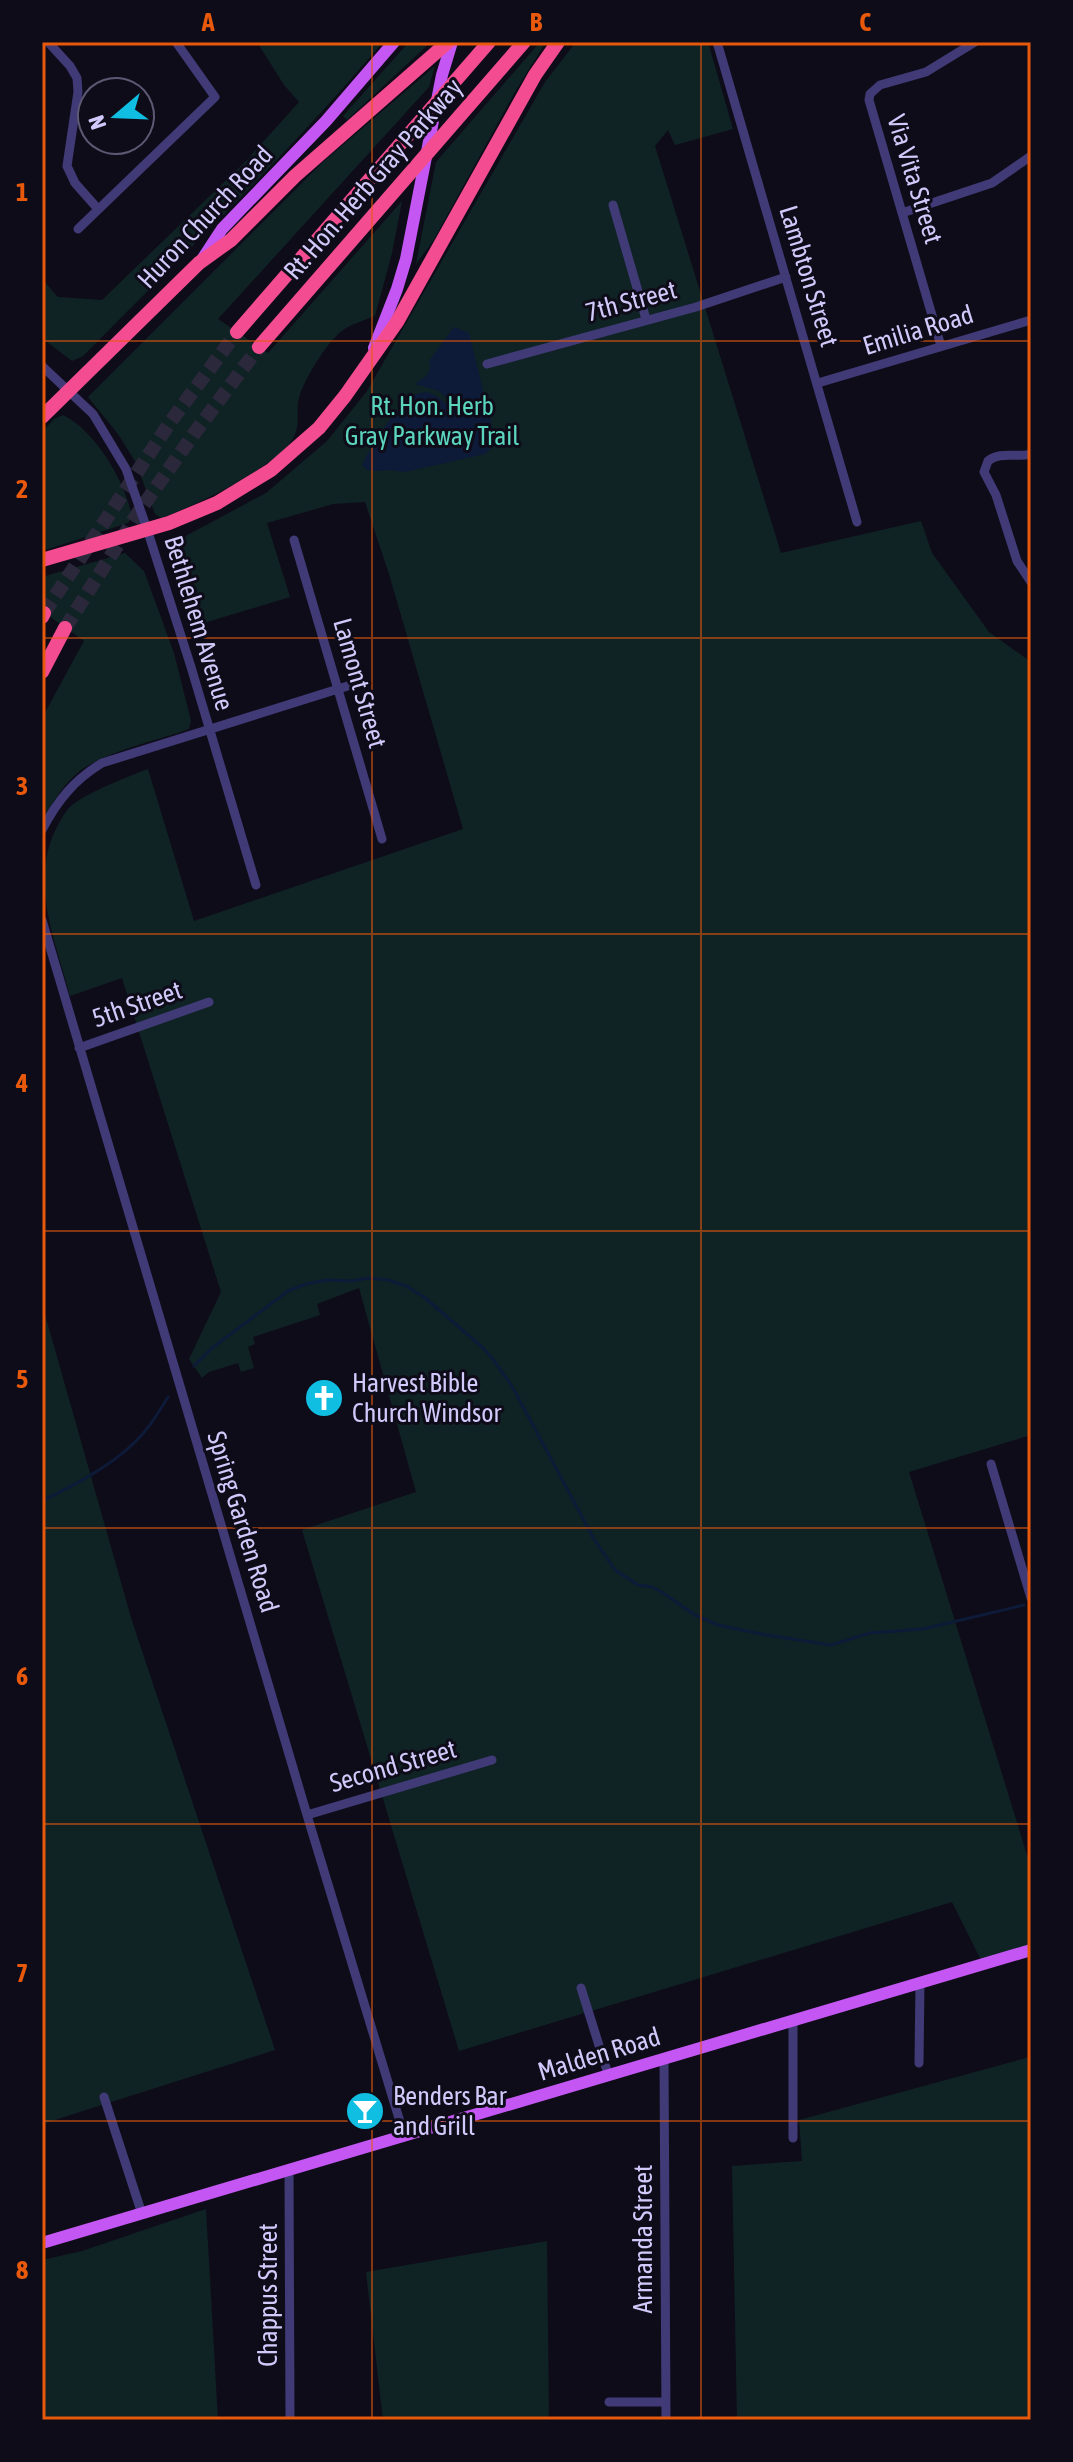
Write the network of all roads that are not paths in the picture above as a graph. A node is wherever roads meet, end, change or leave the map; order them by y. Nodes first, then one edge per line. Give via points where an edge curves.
1 (44, 42) edge
2 (176, 42) edge
3 (394, 42) edge
4 (450, 42) edge
5 (489, 42) edge
6 (524, 42) edge
7 (558, 42) edge
8 (717, 42) edge
9 (975, 42) edge
10 (1031, 156) edge
11 (613, 205) dead end
12 (98, 209) junction
13 (902, 213) junction
14 (78, 229) dead end
15 (199, 263) junction
16 (786, 277) junction
17 (646, 319) junction
18 (1031, 320) edge
19 (237, 332) tunnel mouth
20 (941, 346) junction
21 (259, 347) tunnel mouth
22 (370, 359) junction
23 (487, 364) dead end
24 (42, 366) edge
25 (818, 383) junction
26 (70, 390) junction
27 (42, 417) edge
28 (1031, 454) edge
29 (857, 522) dead end
30 (147, 529) junction
31 (294, 540) dead end
32 (42, 560) edge
33 (1031, 582) edge
34 (65, 628) tunnel mouth
35 (42, 672) edge
36 (354, 684) dead end
37 (339, 689) junction
38 (209, 729) junction
39 (42, 830) edge
40 (382, 839) dead end
41 (256, 885) dead end
42 (42, 920) edge
43 (209, 1002) dead end
44 (79, 1048) junction
45 (991, 1464) dead end
46 (1031, 1598) edge
47 (492, 1760) dead end
48 (307, 1815) junction
49 (1031, 1950) edge
50 (920, 1982) junction
51 (581, 1988) dead end
52 (793, 2021) junction
53 (664, 2058) junction
54 (919, 2063) dead end
55 (608, 2074) junction
56 (104, 2097) dead end
57 (404, 2135) junction
58 (793, 2138) dead end
59 (289, 2169) junction
60 (142, 2214) junction
61 (42, 2243) edge
62 (609, 2402) dead end
63 (666, 2402) junction
64 (290, 2420) edge
65 (666, 2420) edge

1 - 12 street via 77,78 67,166
2 - 12 street via 215,97
3 - 15 main road, Huron Church Road via 222,229
4 - 15 highway
4 - 22 main road via 397,289
5 - 19 highway, Rt. Hon. Herb Gray Parkway
6 - 21 highway, Rt. Hon. Herb Gray Parkway
7 - 22 highway via 397,322
8 - 16 street, Lambton Street
9 - 13 street, Via Vita Street via 926,72 880,85 870,94 869,107
10 - 13 street via 992,183
11 - 17 street
12 - 14 street
13 - 20 street, Via Vita Street
15 - 26 highway, Huron Church Road
16 - 17 street, 7th Street
16 - 25 street, Lambton Street
17 - 23 street, 7th Street
18 - 20 street, Emilia Road
20 - 25 street, Emilia Road
22 - 30 highway via 319,428 271,470 217,503
24 - 26 street, Bethlehem Avenue
25 - 29 street, Lambton Street
26 - 27 highway, Huron Church Road
26 - 30 street, Bethlehem Avenue via 93,414 122,460
28 - 33 street via 997,455 984,472 1017,561
30 - 32 highway
30 - 38 street, Bethlehem Avenue
31 - 37 street, Lamont Street
34 - 35 highway
36 - 37 street
37 - 38 street
37 - 40 street, Lamont Street
38 - 39 street via 102,763 58,801
38 - 41 street, Bethlehem Avenue
42 - 44 street, Spring Garden Road
43 - 44 street, 5th Street
44 - 48 street, Spring Garden Road
45 - 46 street
47 - 48 street, Second Street
48 - 57 street, Spring Garden Road
49 - 50 main road, Malden Road
50 - 52 main road, Malden Road
50 - 54 street
51 - 55 street
52 - 53 main road, Malden Road
52 - 58 street
53 - 55 main road, Malden Road
53 - 63 street, Armanda Street
55 - 57 main road, Malden Road
56 - 60 street
57 - 59 main road, Malden Road
59 - 60 main road, Malden Road
59 - 64 street, Chappus Street
60 - 61 main road, Malden Road
62 - 63 street
63 - 65 street, Armanda Street

